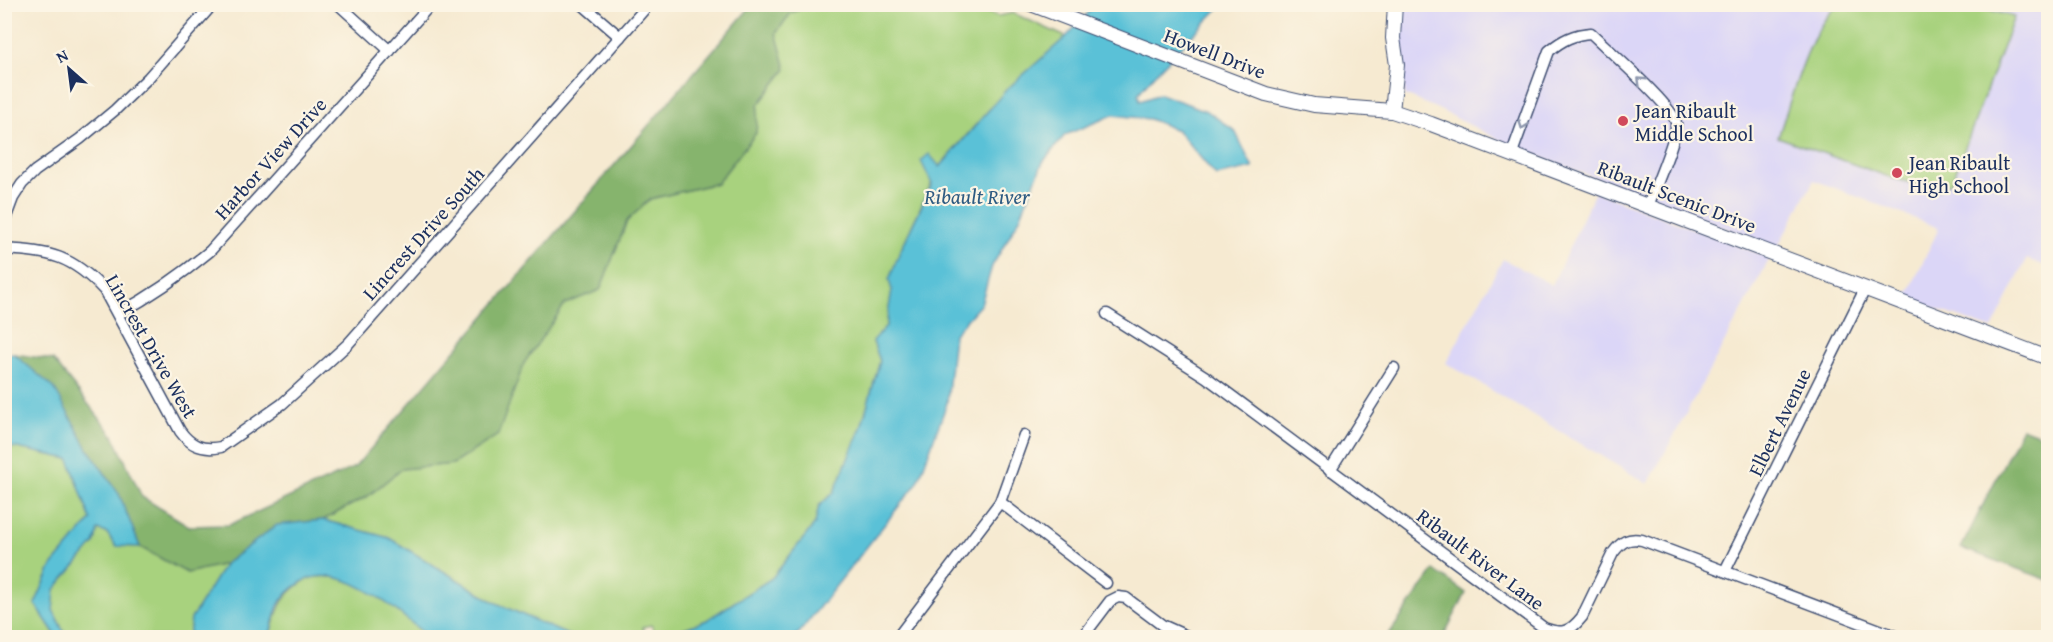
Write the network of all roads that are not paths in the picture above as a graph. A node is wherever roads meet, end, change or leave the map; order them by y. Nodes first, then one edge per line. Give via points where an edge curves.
1 (213, 4) edge
2 (338, 4) edge
3 (431, 4) edge
4 (582, 4) edge
5 (649, 4) edge
6 (1031, 4) edge
7 (1395, 4) edge
8 (620, 37) junction
9 (390, 51) junction
10 (1392, 111) junction
11 (1512, 153) junction
12 (1648, 206) junction
13 (4, 222) edge
14 (4, 249) edge
15 (1865, 289) junction
16 (118, 314) junction
17 (1107, 314) dead end
18 (2049, 358) edge
19 (1394, 368) dead end
20 (1024, 435) dead end
21 (198, 447) joint
22 (1330, 470) junction
23 (1000, 502) junction
24 (1725, 571) junction
25 (1106, 583) dead end
26 (897, 638) edge
27 (1082, 638) edge
28 (1191, 638) edge
29 (1901, 638) edge

1 - 13 street via 115,110 22,184
2 - 9 street
3 - 9 street, Harbor View Drive
4 - 8 street
5 - 8 street, Lincrest Drive South
6 - 10 street, Howell Drive via 1266,94
7 - 10 street via 1393,38 1397,65
8 - 21 street, Lincrest Drive South via 348,344 282,404 230,442 210,450
9 - 16 street, Harbor View Drive via 210,251 152,296
10 - 11 street, Ribault Scenic Drive
11 - 12 street, Ribault Scenic Drive
12 -> 11 street via 1676,123 1668,107 1591,33 1571,37 1549,51
12 - 15 street, Ribault Scenic Drive
14 - 16 street, Lincrest Drive West via 38,251 74,263 104,290
15 - 18 street, Ribault Scenic Drive
15 - 24 street, Elbert Avenue
16 - 21 street, Lincrest Drive West via 180,430 187,441
17 - 22 street, Ribault River Lane via 1206,377
19 - 22 street
20 - 23 street
22 - 24 street, Ribault River Lane via 1554,632 1575,625 1613,553 1626,540 1642,540
23 - 25 street
23 - 26 street
24 - 29 street, Ribault River Lane
27 - 28 street via 1110,601 1118,597 1126,598 1162,625

